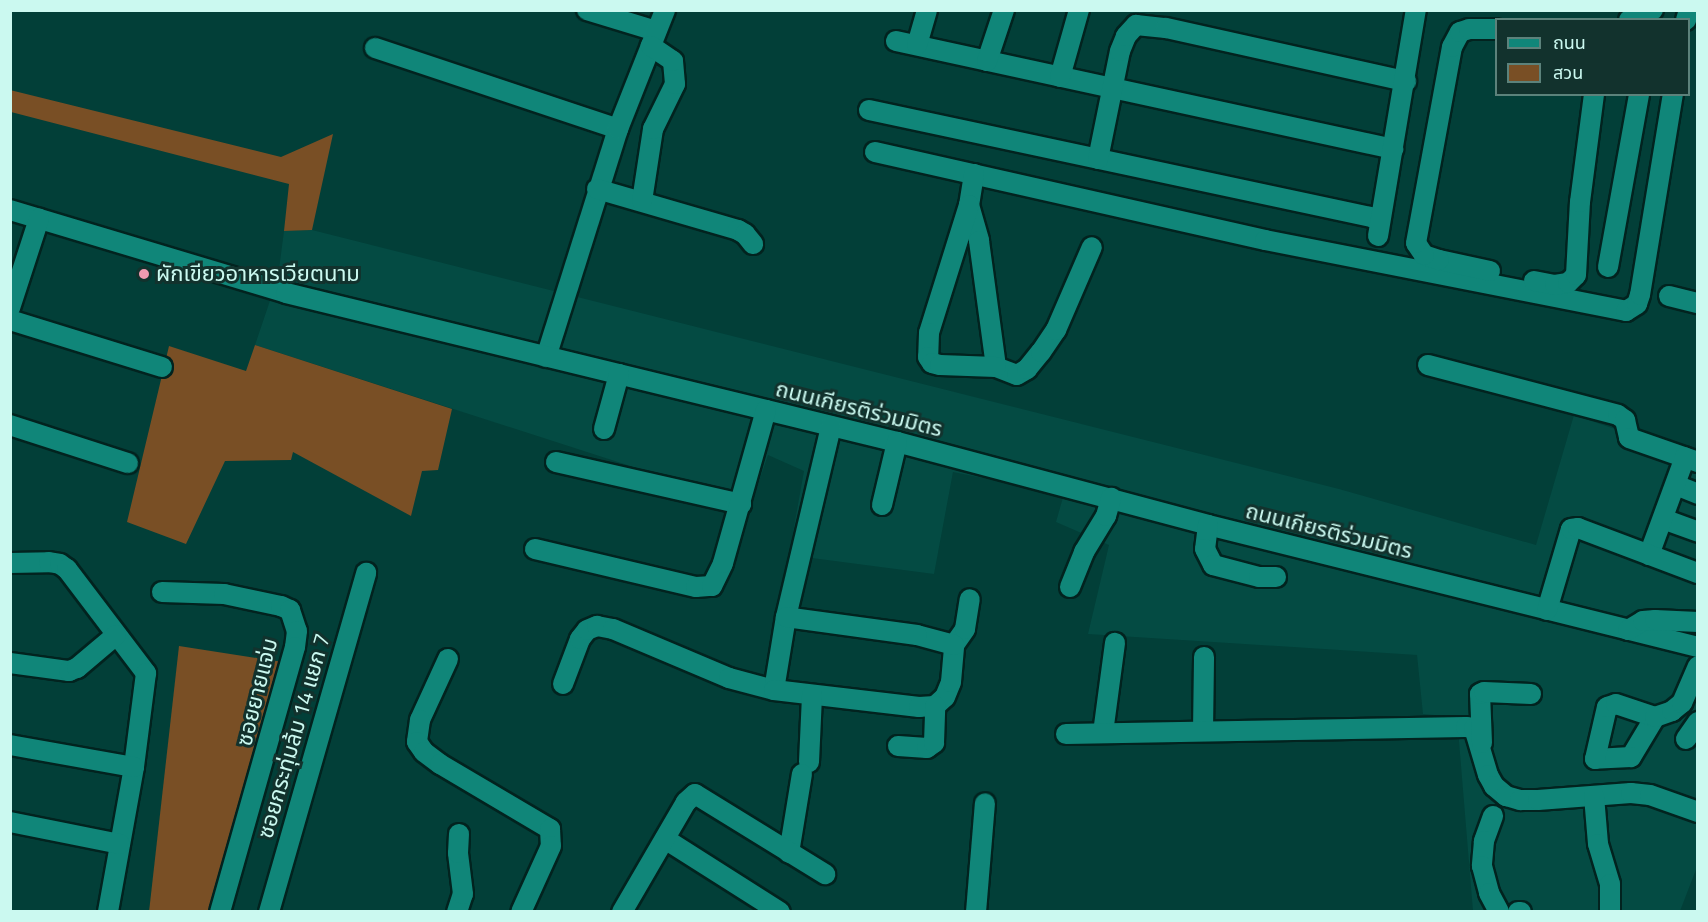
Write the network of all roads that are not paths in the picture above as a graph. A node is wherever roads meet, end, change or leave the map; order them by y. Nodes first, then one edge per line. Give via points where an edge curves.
1 (665, 10) edge
2 (927, 10) edge
3 (1004, 10) edge
4 (1079, 10) edge
5 (1416, 10) edge
6 (1654, 10) edge
7 (597, 12) edge
8 (1634, 18) edge
9 (1495, 29) edge
10 (653, 39) junction
11 (897, 41) dead end
12 (917, 45) junction
13 (375, 48) dead end
14 (987, 61) junction
15 (1060, 77) junction
16 (1406, 81) junction
17 (1110, 88) junction
18 (1594, 96) edge
19 (1639, 96) edge
20 (1673, 96) edge
21 (869, 110) dead end
22 (618, 129) junction
23 (1394, 149) junction
24 (875, 152) dead end
25 (1098, 159) junction
26 (974, 174) junction
27 (597, 189) junction
28 (642, 201) junction
29 (969, 205) junction
30 (10, 210) edge
31 (39, 219) junction
32 (753, 244) dead end
33 (1092, 246) dead end
34 (1608, 267) dead end
35 (1669, 296) dead end
36 (1698, 303) edge
37 (10, 308) edge
38 (10, 320) edge
39 (546, 357) junction
40 (1428, 365) dead end
41 (162, 367) dead end
42 (996, 367) junction
43 (618, 374) junction
44 (766, 410) junction
45 (10, 425) edge
46 (831, 426) junction
47 (604, 429) dead end
48 (897, 442) junction
49 (1691, 459) edge
50 (556, 462) dead end
51 (129, 463) dead end
52 (1677, 485) junction
53 (1698, 494) edge
54 (1111, 498) junction
55 (741, 504) junction
56 (882, 505) dead end
57 (1663, 519) junction
58 (1208, 525) junction
59 (1698, 532) edge
60 (535, 549) dead end
61 (1649, 555) junction
62 (10, 563) edge
63 (366, 573) dead end
64 (1698, 573) edge
65 (1276, 577) dead end
66 (1070, 587) dead end
67 (162, 592) dead end
68 (970, 599) dead end
69 (1547, 610) junction
70 (786, 617) junction
71 (1698, 622) edge
72 (1629, 630) junction
73 (116, 635) junction
74 (1115, 643) dead end
75 (954, 645) junction
76 (1698, 647) edge
77 (1204, 657) dead end
78 (448, 659) dead end
79 (10, 663) edge
80 (1698, 666) edge
81 (563, 684) dead end
82 (774, 690) junction
83 (1531, 694) dead end
84 (812, 695) junction
85 (934, 706) junction
86 (1655, 717) dead end
87 (1698, 722) edge
88 (1203, 730) junction
89 (1103, 733) junction
90 (1066, 734) dead end
91 (1686, 739) dead end
92 (10, 745) edge
93 (898, 746) dead end
94 (1482, 748) junction
95 (134, 767) junction
96 (1594, 796) junction
97 (985, 803) dead end
98 (1698, 812) edge
99 (1493, 816) dead end
100 (10, 822) edge
101 (459, 834) dead end
102 (665, 839) junction
103 (120, 844) junction
104 (789, 853) junction
105 (825, 874) dead end
106 (108, 912) edge
107 (220, 912) edge
108 (269, 912) edge
109 (457, 912) edge
110 (521, 912) edge
111 (622, 912) edge
112 (780, 912) edge
113 (976, 912) edge
114 (1499, 912) edge
115 (1610, 912) edge

1 - 10 street
2 - 12 street
3 - 14 street
4 - 15 street
5 - 16 street
6 - 8 street
7 - 10 street
9 - 18 street via 1460,32 1452,47 1416,243 1424,255 1555,285 1568,283 1576,275 1580,202
10 - 22 street
10 - 28 street via 673,61 675,84 653,129
11 - 12 street
12 - 14 street
13 - 22 street
14 - 15 street
15 - 17 street
16 - 17 street via 1136,25 1126,36
16 - 23 street
17 - 23 street
17 - 25 street
19 - 34 street
20 - 26 street via 1640,295 1637,304 1626,311 1265,240
21 - 25 street
22 - 27 street
23 - 25 street via 1379,227
24 - 26 street
26 - 29 street
27 - 28 street
27 - 39 street
28 - 32 street via 738,230
29 - 42 street via 979,241
29 - 42 street via 929,333 928,357 940,365
30 - 31 street, ถนนเกียรติร่วมมิตร
31 - 37 street
31 - 39 street, ถนนเกียรติร่วมมิตร via 285,293
33 - 42 street via 1056,330 1041,352 1017,375
35 - 36 street
38 - 41 street
39 - 43 street, ถนนเกียรติร่วมมิตร
40 - 49 street via 1618,415 1625,420 1629,438
43 - 44 street, ถนนเกียรติร่วมมิตร
43 - 47 street
44 - 46 street, ถนนเกียรติร่วมมิตร
44 - 55 street
45 - 51 street
46 - 48 street, ถนนเกียรติร่วมมิตร
46 - 70 street
48 - 54 street, ถนนเกียรติร่วมมิตร
48 - 56 street
49 - 52 street
50 - 55 street
52 - 53 street
52 - 57 street
54 - 58 street, ถนนเกียรติร่วมมิตร
54 - 66 street
55 - 60 street via 718,578 706,588
57 - 59 street
57 - 61 street
58 - 65 street via 1205,549 1213,565 1259,577
58 - 69 street, ถนนเกียรติร่วมมิตร
61 - 64 street
61 - 69 street via 1578,528 1571,529
62 - 73 street via 60,564
63 - 108 street, ซอยกระทุ่มล้ม 14 แยก 7
67 - 107 street, ซอยยายแจ่ม via 224,594 281,606 290,610 297,631
68 - 75 street via 965,629
69 - 72 street, ถนนเกียรติร่วมมิตร
70 - 75 street via 917,635
70 - 82 street
71 - 72 street via 1643,621
72 - 76 street, ถนนเกียรติร่วมมิตร
73 - 79 street via 69,671
73 - 95 street via 146,673
74 - 89 street
75 - 85 street via 951,682 945,697
77 - 88 street
78 - 110 street via 420,720 417,742 440,764 550,829 551,846
80 - 86 street via 1682,703
81 - 82 street via 580,639 597,626 729,678
82 - 84 street
83 - 94 street via 1480,694
84 - 85 street via 883,705
84 - 104 street via 806,768
85 - 93 street via 934,743 927,748
87 - 91 street
88 - 89 street
88 - 94 street via 1466,727 1474,728
89 - 90 street
92 - 95 street
94 - 96 street via 1488,775 1506,795 1520,800
95 - 103 street
96 - 98 street via 1650,795
96 - 115 street via 1598,844 1610,884
97 - 113 street
99 - 114 street via 1484,841 1482,866
100 - 103 street
101 - 109 street via 463,894
102 - 104 street via 686,802 695,794
102 - 111 street
102 - 112 street
103 - 106 street
104 - 105 street

